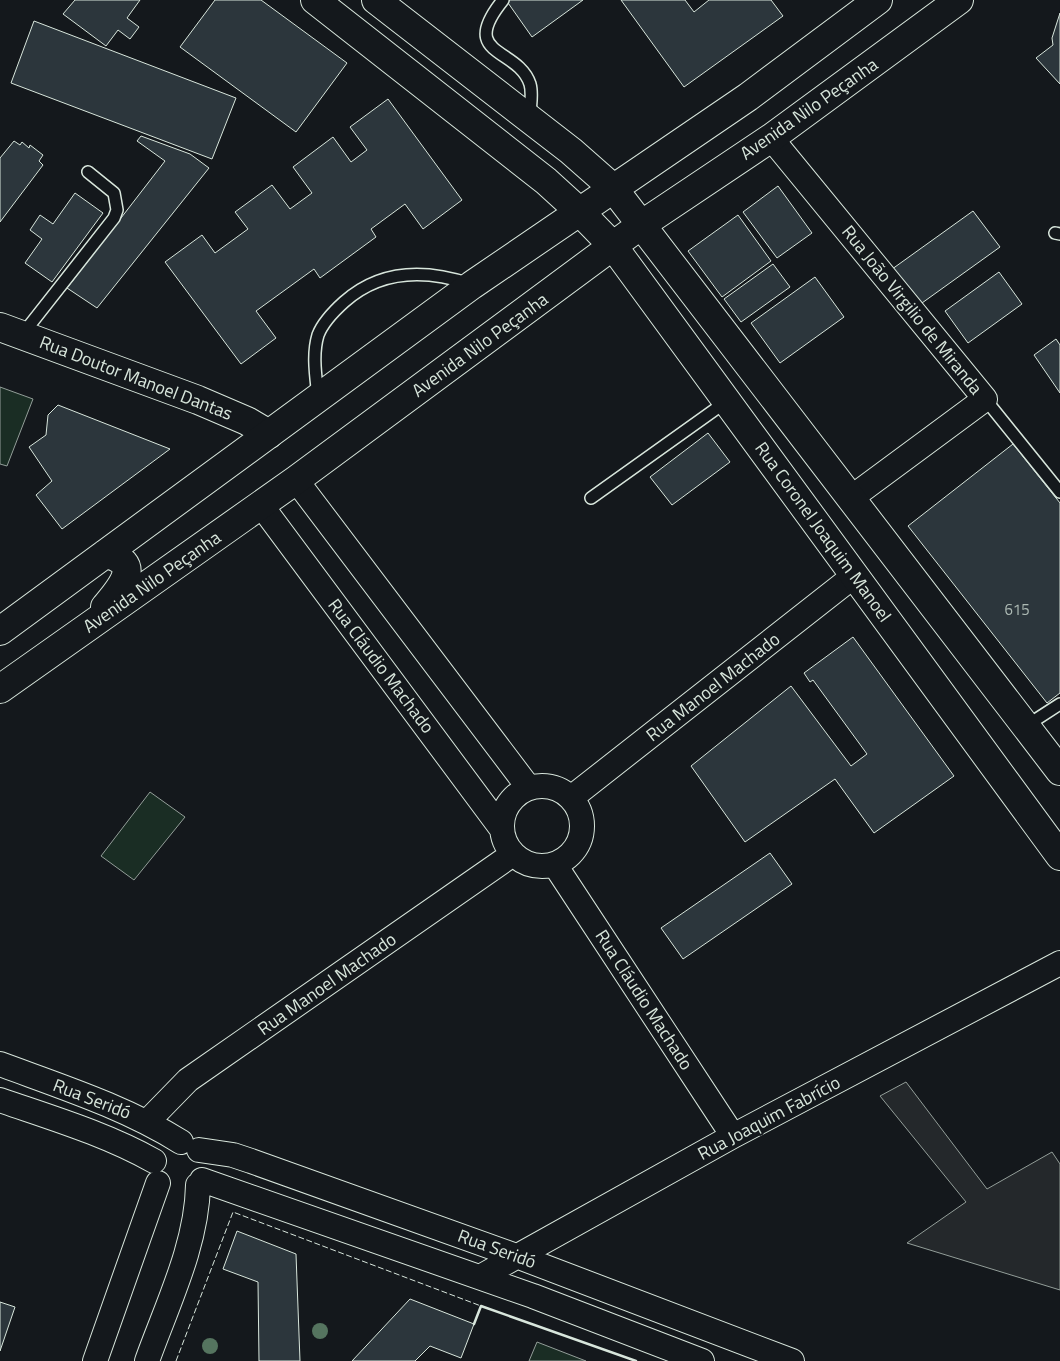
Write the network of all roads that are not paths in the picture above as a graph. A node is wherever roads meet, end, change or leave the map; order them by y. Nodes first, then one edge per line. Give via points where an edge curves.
1 (315, 0) edge
2 (376, 0) edge
3 (503, 0) edge
4 (878, 0) edge
5 (959, 0) edge
6 (530, 119) junction
7 (771, 138) junction
8 (88, 172) dead end
9 (613, 188) junction
10 (580, 212) junction
11 (641, 225) junction
12 (613, 246) junction
13 (472, 285) junction
14 (11, 331) edge
15 (318, 399) junction
16 (985, 399) junction
17 (727, 401) junction
18 (269, 434) junction
19 (296, 480) junction
20 (1060, 492) edge
21 (591, 498) dead end
22 (851, 498) junction
23 (261, 505) junction
24 (105, 554) junction
25 (856, 575) junction
26 (0, 631) edge
27 (49, 655) junction
28 (0, 689) edge
29 (1060, 704) edge
30 (1026, 727) junction
31 (1060, 771) edge
32 (529, 788) junction
33 (572, 798) junction
34 (501, 828) junction
35 (513, 854) junction
36 (1060, 856) edge
37 (555, 864) junction
38 (1060, 963) edge
39 (0, 1064) edge
40 (0, 1100) edge
41 (148, 1121) junction
42 (732, 1136) junction
43 (190, 1146) junction
44 (156, 1172) junction
45 (200, 1182) junction
46 (519, 1256) junction
47 (480, 1277) junction
48 (95, 1361) edge
49 (147, 1361) edge
50 (702, 1361) edge
51 (792, 1361) edge

1 - 10 main road, Rua Coronel Joaquim Manoel via 546,181
2 - 6 main road
3 - 6 lane via 488,21 487,37 495,50 526,76 531,93
4 - 9 main road via 748,96
5 - 7 main road, Avenida Nilo Peçanha
6 - 9 main road
7 - 11 main road, Avenida Nilo Peçanha
7 - 16 street, Rua João Virgilio de Miranda
8 - 14 lane via 114,193 117,210 114,218
9 - 10 main road
9 - 11 main road
10 - 12 main road, Rua Coronel Joaquim Manoel
10 - 13 main road
11 - 12 main road, Avenida Nilo Peçanha
11 - 22 main road
12 - 17 main road, Rua Coronel Joaquim Manoel
12 - 19 main road, Avenida Nilo Peçanha
13 - 15 main road
13 - 15 lane via 430,274 409,274 370,283 352,294 336,309 319,334 315,350
14 - 18 main road, Rua Doutor Manoel Dantas via 220,409
15 - 18 main road
16 - 20 lane
16 - 22 street, Rua João Virgilio de Miranda
17 - 21 lane
17 - 25 main road, Rua Coronel Joaquim Manoel
18 - 24 main road
19 - 23 main road, Avenida Nilo Peçanha
19 - 32 street
22 - 30 main road
23 - 27 main road, Avenida Nilo Peçanha
23 - 34 street, Rua Cláudio Machado
24 - 26 main road
24 - 27 main road via 119,558 125,565 125,583 98,614
25 - 33 street, Rua Manoel Machado
25 - 36 main road, Rua Coronel Joaquim Manoel
27 - 28 main road, Avenida Nilo Peçanha
29 - 30 lane
30 - 31 main road
32 - 33 street via 552,787
32 - 34 street via 511,801
33 - 37 street via 580,813 583,829 578,844 568,857
34 - 35 street via 504,842
35 - 37 street via 525,863 540,867
35 - 41 street, Rua Manoel Machado via 188,1080
37 - 42 street, Rua Cláudio Machado
38 - 42 street, Rua Joaquim Fabrício
39 - 41 street, Rua Seridó
40 - 44 street, Rua Seridó via 130,1148
41 - 43 street, Rua Seridó
42 - 46 street, Rua Joaquim Fabrício
43 - 44 street via 168,1144 161,1148
43 - 45 street via 205,1168
43 - 46 street, Rua Seridó via 233,1154
44 - 45 street via 175,1193 188,1192
44 - 48 street
45 - 47 street, Rua Seridó
45 - 49 street via 198,1211 189,1244
46 - 47 street, Rua Joaquim Fabrício
46 - 51 street, Rua Seridó
47 - 50 street, Rua Seridó

